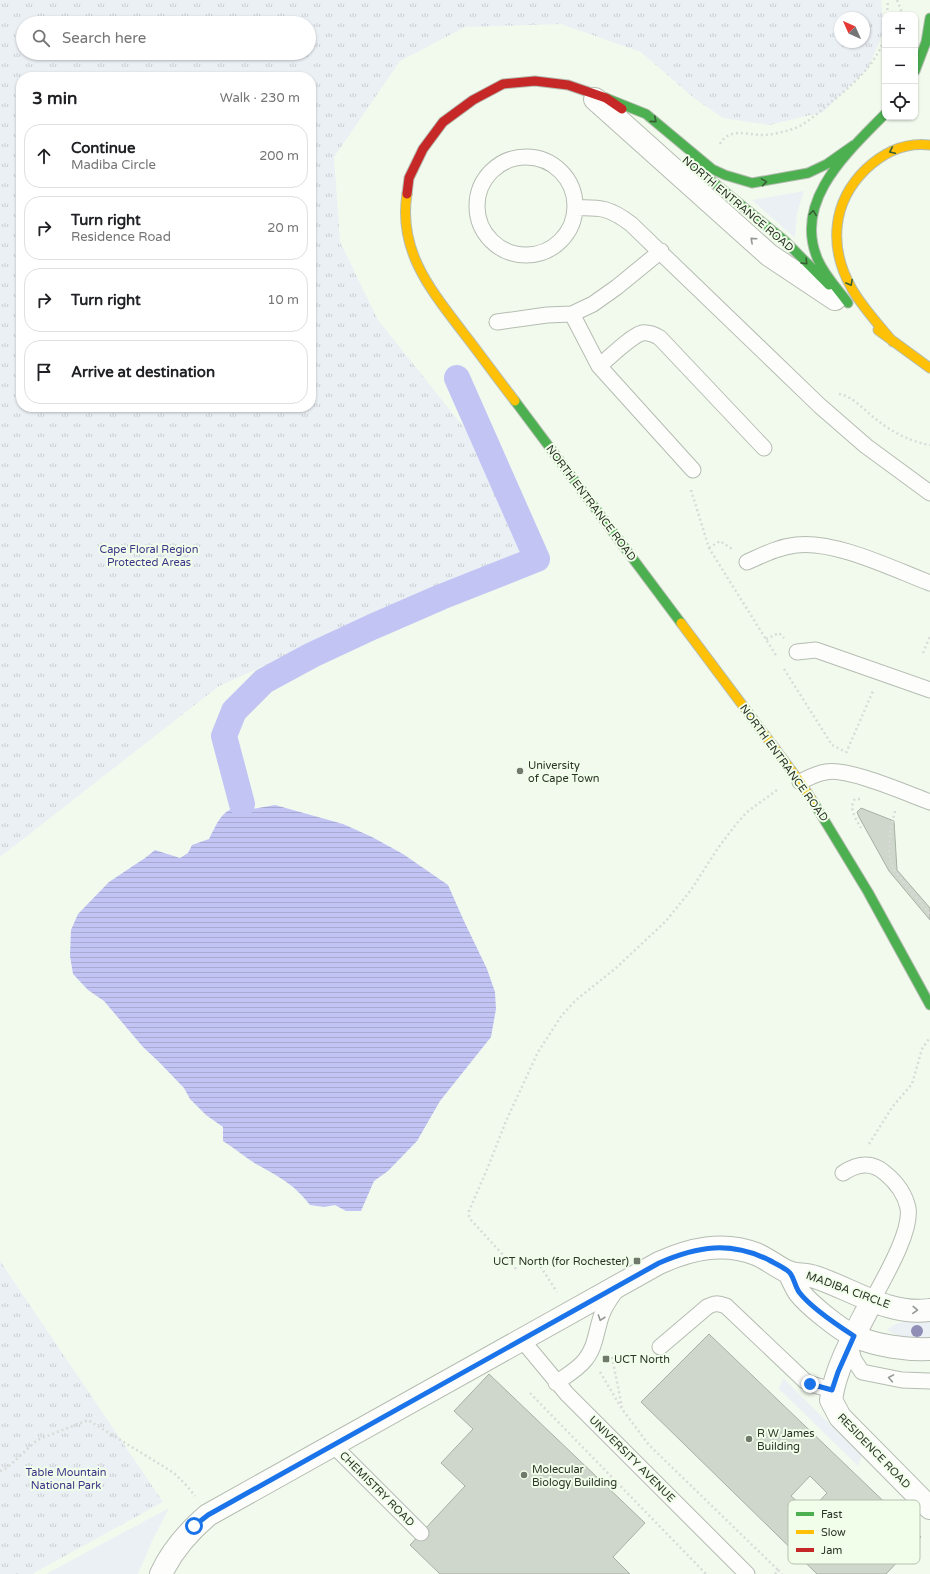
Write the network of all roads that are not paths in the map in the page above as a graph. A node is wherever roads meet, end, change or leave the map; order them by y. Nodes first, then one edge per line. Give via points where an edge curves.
1 (930, 18) edge
2 (918, 63) edge
3 (597, 96) junction
4 (882, 117) edge
5 (639, 120) dead end
6 (854, 145) junction
7 (930, 145) edge
8 (684, 158) dead end
9 (575, 208) junction
10 (661, 251) junction
11 (856, 313) junction
12 (572, 314) junction
13 (497, 322) dead end
14 (893, 342) junction
15 (599, 366) junction
16 (930, 368) edge
17 (764, 448) dead end
18 (693, 470) road end
19 (930, 493) edge
20 (747, 562) road end
21 (930, 583) edge
22 (797, 652) dead end
23 (930, 690) edge
24 (800, 782) junction
25 (930, 802) edge
26 (930, 1005) edge
27 (843, 1173) dead end
28 (789, 1272) junction
29 (620, 1285) junction
30 (872, 1302) junction
31 (930, 1310) edge
32 (522, 1340) junction
33 (852, 1341) junction
34 (660, 1347) dead end
35 (930, 1349) edge
36 (930, 1381) edge
37 (556, 1383) junction
38 (832, 1390) junction
39 (333, 1445) junction
40 (930, 1508) edge
41 (421, 1533) dead end
42 (160, 1574) edge
43 (747, 1574) edge

1 - 2 main road via 926,42
3 - 5 main road, NORTH ENTRANCE ROAD
3 -> 6 main road via 646,114 712,169 752,183 808,174
11 -> 3 street, NORTH ENTRANCE ROAD via 769,255
3 - 24 main road, NORTH ENTRANCE ROAD via 568,85 535,81 503,84 473,100 443,122 423,149 409,178 404,210 407,237 417,265 433,292
4 - 6 main road
11 -> 6 main road via 819,262 813,245 812,230 813,210 818,194 838,163
7 -> 14 main road via 905,146 873,162 859,174 848,189 838,217 836,235 839,255 848,282
8 -> 11 main road, NORTH ENTRANCE ROAD via 785,241
9 - 9 lane via 574,194 569,181 560,170 549,162 522,157 509,159 497,166 487,176 476,201 476,215 489,240 500,249 514,255 528,256 543,253 556,246 566,236
9 - 10 lane via 597,208 617,213
10 - 12 lane via 593,304
10 - 19 lane via 820,406 866,446
11 - 14 main road
12 - 13 lane
12 - 15 lane
14 - 16 main road
15 - 17 lane via 635,337 643,333 653,334 660,338
15 - 18 lane
20 - 21 lane via 776,549 796,544 821,545 845,551
22 - 23 lane via 816,650
24 - 25 lane via 827,771 846,772
24 - 26 main road, NORTH ENTRANCE ROAD via 872,897
27 - 30 lane via 867,1164 882,1170 900,1190 908,1209 906,1230
28 - 29 street, MADIBA CIRCLE via 756,1254 718,1247 699,1248 678,1254
28 - 30 street, MADIBA CIRCLE via 813,1276
28 - 33 street, MADIBA CIRCLE via 800,1294
29 - 32 street, MADIBA CIRCLE
29 -> 37 lane via 602,1314 590,1353 577,1368
30 -> 31 street, MADIBA CIRCLE via 903,1309
30 - 33 street, RESIDENCE ROAD
32 - 37 lane, UNIVERSITY AVENUE
32 - 39 street, MADIBA CIRCLE
33 - 35 street, MADIBA CIRCLE via 910,1349
36 -> 33 lane via 902,1380 862,1372 854,1360
33 - 38 street, RESIDENCE ROAD
34 - 38 lane via 707,1307 720,1303 805,1381
37 - 43 lane, UNIVERSITY AVENUE
38 - 40 street, RESIDENCE ROAD via 831,1400 840,1417
39 - 41 lane, CHEMISTRY ROAD
39 - 42 street, MADIBA CIRCLE via 208,1515 178,1544

